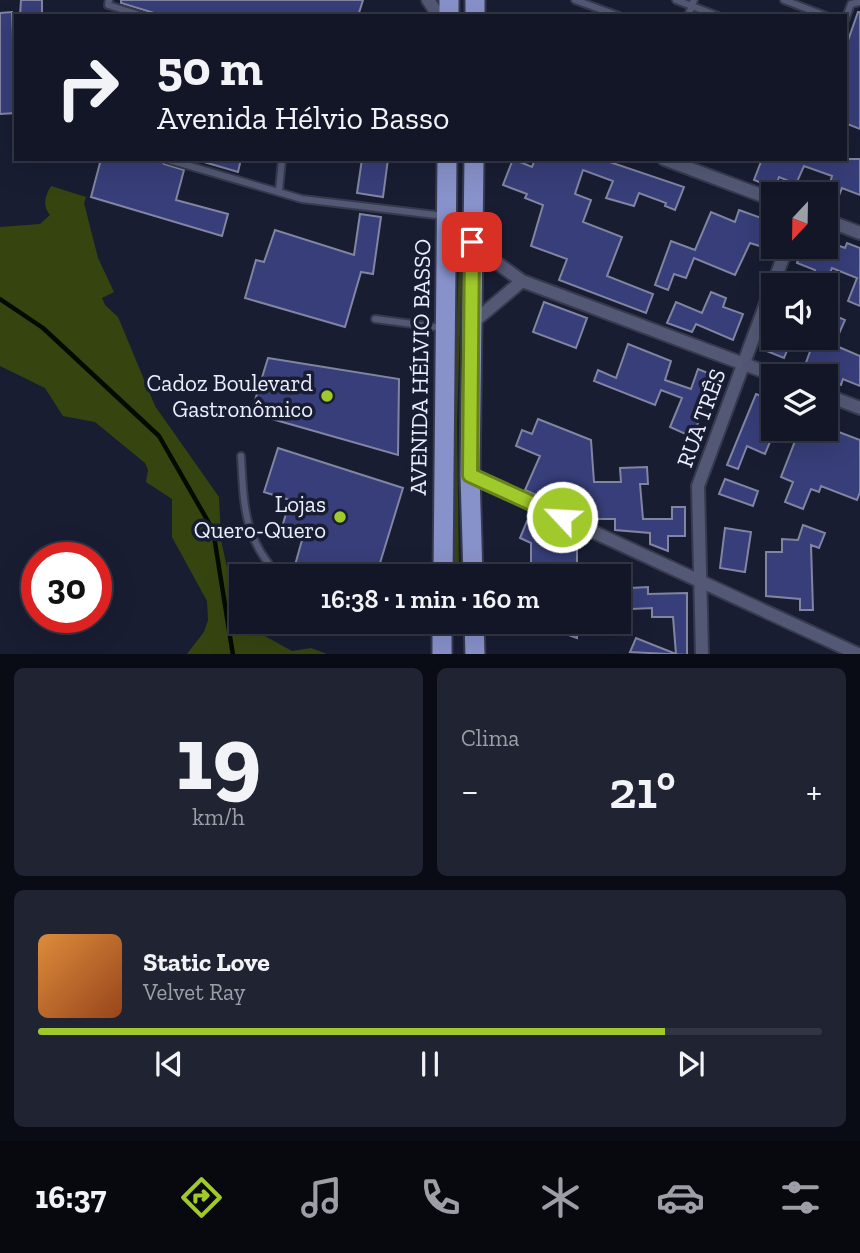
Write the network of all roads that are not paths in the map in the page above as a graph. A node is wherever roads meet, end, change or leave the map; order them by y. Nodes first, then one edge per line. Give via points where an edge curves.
1 (109, 0) edge
2 (575, 0) edge
3 (676, 0) edge
4 (784, 0) edge
5 (860, 2) edge
6 (692, 3) edge
7 (137, 14) edge
8 (614, 14) edge
9 (714, 14) edge
10 (821, 14) edge
11 (847, 15) edge
12 (173, 161) edge
13 (282, 161) edge
14 (447, 161) edge
15 (474, 161) edge
16 (669, 161) edge
17 (279, 191) junction
18 (761, 195) edge
19 (446, 217) junction
20 (838, 225) edge
21 (860, 233) edge
22 (472, 245) junction
23 (782, 259) edge
24 (522, 281) junction
25 (375, 319) dead end
26 (471, 324) junction
27 (445, 328) junction
28 (743, 364) junction
29 (761, 371) edge
30 (838, 400) edge
31 (860, 408) edge
32 (241, 456) dead end
33 (470, 475) junction
34 (268, 564) edge
35 (443, 564) edge
36 (473, 564) edge
37 (700, 581) junction
38 (442, 634) edge
39 (474, 634) edge
40 (442, 654) edge
41 (475, 654) edge
42 (702, 654) edge
43 (860, 654) edge

1 - 7 lane via 108,5
2 - 8 lane
3 - 6 lane
4 - 10 lane
5 - 11 lane via 851,4
6 - 9 lane
12 - 17 lane
13 - 17 lane
14 - 19 main road, AVENIDA HÉLVIO BASSO
15 - 22 main road
16 - 18 street
17 - 19 lane via 302,199
19 - 27 main road, AVENIDA HÉLVIO BASSO
20 - 21 street
22 - 24 street
22 - 26 main road
23 - 28 street, RUA TRÊS
24 - 26 street
24 - 28 street
25 - 27 lane
26 - 33 main road
27 - 35 main road, AVENIDA HÉLVIO BASSO
28 - 29 street
28 - 37 street, RUA TRÊS via 698,486
30 - 31 street
32 - 34 lane via 245,518
33 - 36 main road
33 - 37 street
37 - 42 street, RUA TRÊS
37 - 43 street
38 - 40 main road
39 - 41 main road

